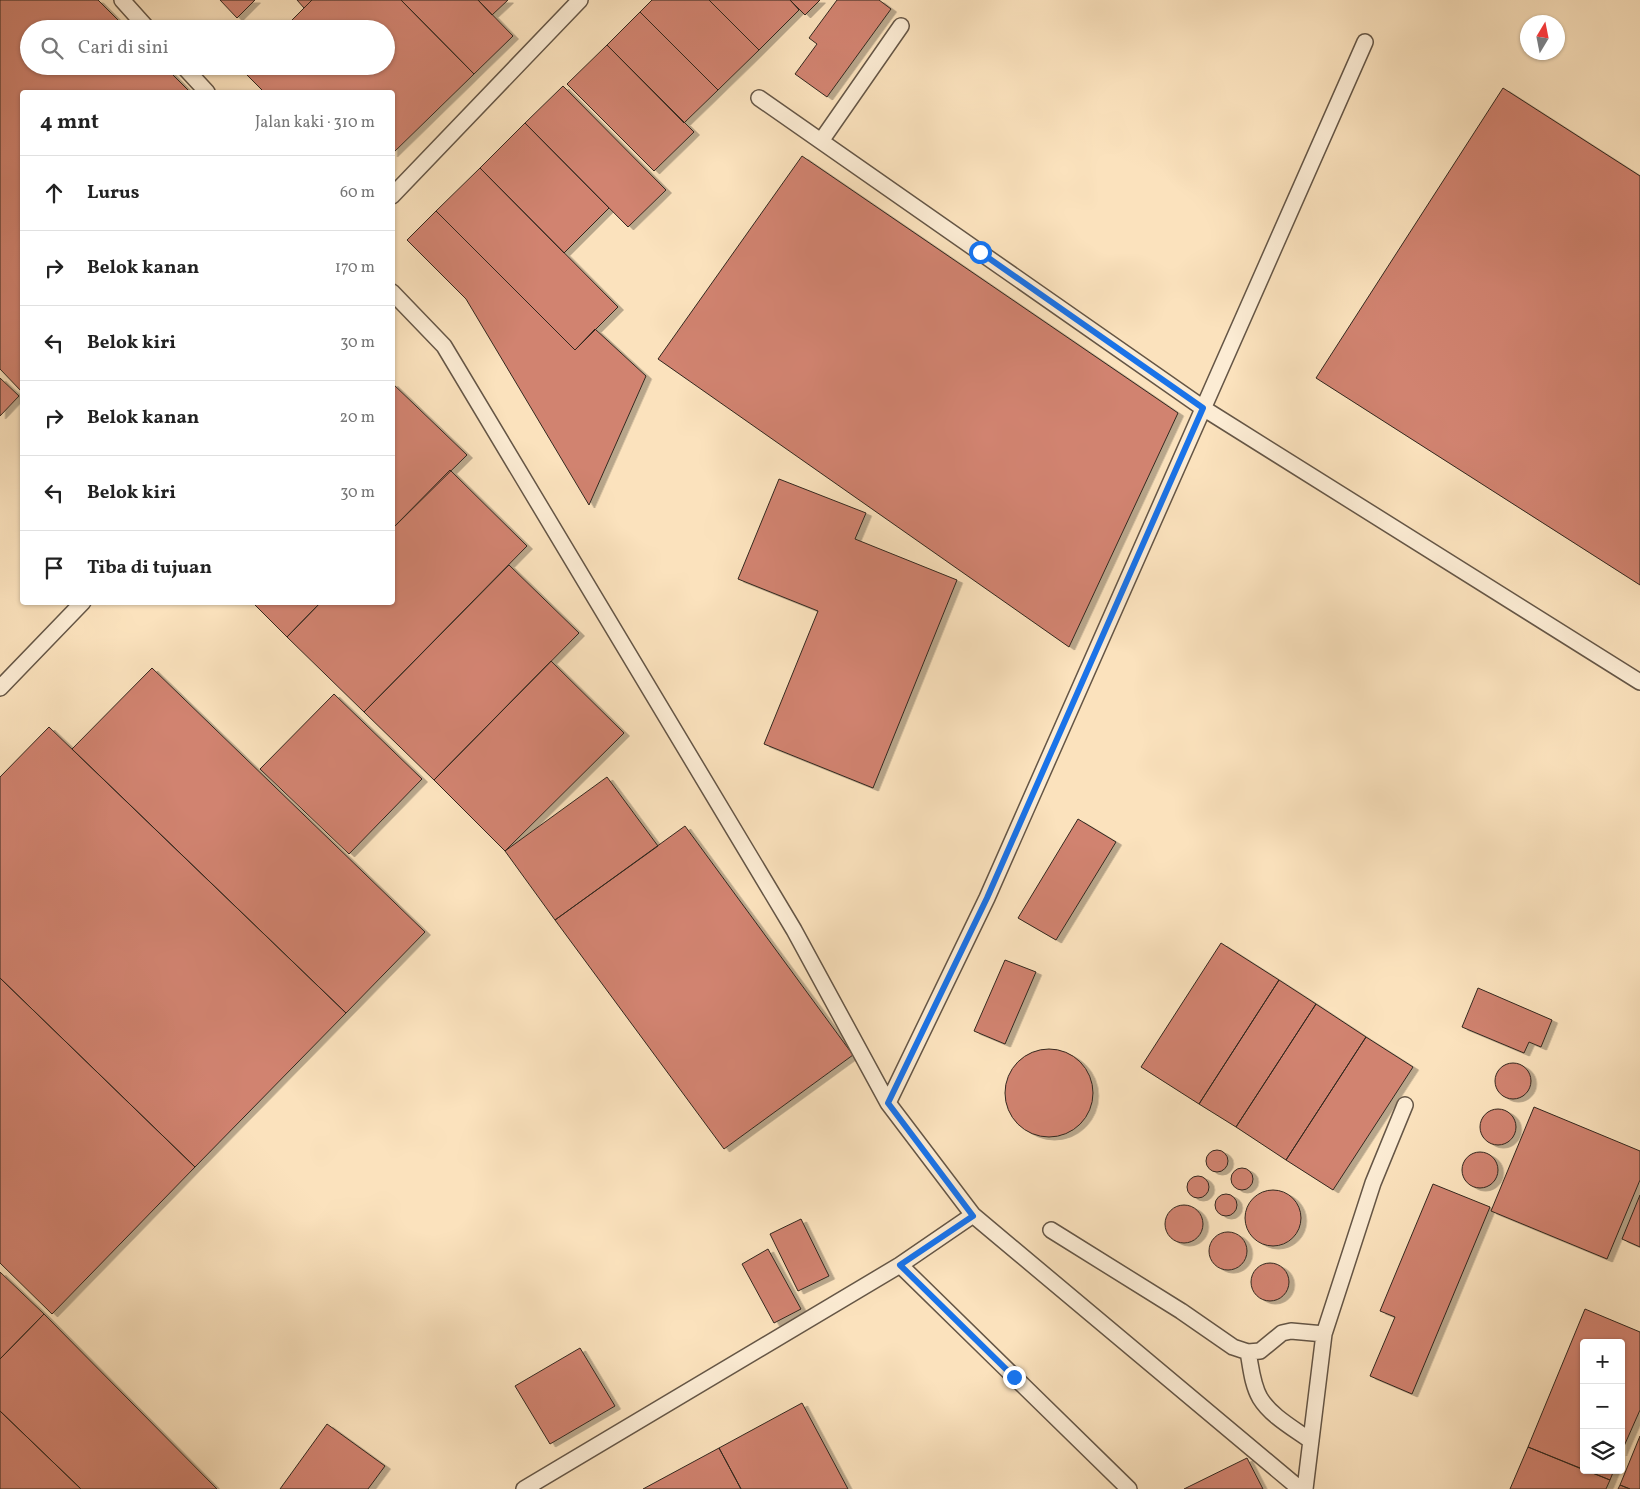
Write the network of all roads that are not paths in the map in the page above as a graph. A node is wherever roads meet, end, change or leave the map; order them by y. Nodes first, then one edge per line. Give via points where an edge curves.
1 (122, 0) edge
2 (580, 0) edge
3 (140, 20) edge
4 (901, 26) dead end
5 (1365, 42) dead end
6 (191, 75) edge
7 (205, 90) edge
8 (759, 98) dead end
9 (821, 141) junction
10 (395, 193) edge
11 (395, 295) edge
12 (1203, 408) junction
13 (81, 605) edge
14 (1640, 682) edge
15 (0, 688) edge
16 (888, 1103) junction
17 (1405, 1105) dead end
18 (973, 1216) junction
19 (1051, 1230) dead end
20 (900, 1265) junction
21 (1324, 1334) junction
22 (1248, 1352) junction
23 (1310, 1441) junction
24 (524, 1489) edge
25 (1129, 1489) edge
26 (1300, 1489) edge
27 (1305, 1489) edge

1 - 3 lane
2 - 10 lane
4 - 9 lane
5 - 12 lane
6 - 7 lane
8 - 9 lane
9 - 12 lane
11 - 16 lane via 444,346 794,930
12 - 14 lane
12 - 16 lane via 987,898
13 - 15 lane
16 - 18 lane
17 - 21 lane via 1373,1183
18 - 20 lane
18 - 26 lane
19 - 22 lane via 1233,1347
20 - 24 lane
20 - 25 lane
21 - 22 lane via 1282,1333 1260,1351
21 - 23 lane
22 - 23 lane via 1260,1398 1274,1414
23 - 27 lane

